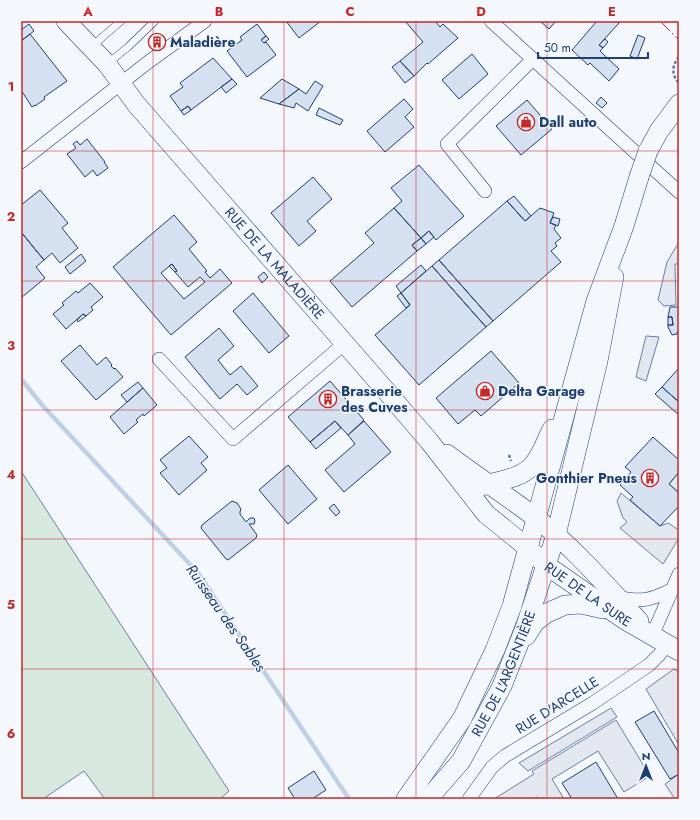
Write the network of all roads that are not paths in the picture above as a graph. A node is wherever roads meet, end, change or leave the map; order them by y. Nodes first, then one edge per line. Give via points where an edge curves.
1 (66, 21) edge
2 (121, 21) edge
3 (155, 21) edge
4 (205, 21) edge
5 (491, 21) edge
6 (90, 47) junction
7 (533, 59) junction
8 (107, 64) junction
9 (122, 84) junction
10 (679, 104) edge
11 (21, 162) edge
12 (485, 191) dead end
13 (679, 192) edge
14 (624, 226) junction
15 (345, 343) junction
16 (159, 359) dead end
17 (575, 378) junction
18 (429, 441) junction
19 (489, 484) junction
20 (469, 491) junction
21 (536, 518) junction
22 (556, 535) junction
23 (528, 548) junction
24 (546, 565) junction
25 (679, 574) edge
26 (671, 590) junction
27 (614, 604) junction
28 (666, 643) edge
29 (516, 650) junction
30 (406, 799) edge
31 (428, 799) edge
32 (469, 799) edge

1 - 6 street, RUE DE LA MALADIÈRE
2 - 6 lane
3 - 8 lane
4 - 9 street
5 - 7 street
6 - 8 street, RUE DE LA MALADIÈRE
7 - 12 street via 447,144
7 - 13 street
8 - 9 street, RUE DE LA MALADIÈRE
9 - 11 street
9 - 15 street, RUE DE LA MALADIÈRE via 136,104
10 - 14 street, bridge via 648,151
14 - 17 street via 596,301
14 - 22 street, RUE DE L'ARGENTIÈRE via 598,361
15 - 16 street via 233,440
15 - 18 street, RUE DE LA MALADIÈRE
17 - 19 street via 544,447 531,467 517,476
17 - 21 street, RUE DE L'ARGENTIÈRE
18 - 19 street, RUE DE LA MALADIÈRE
18 - 20 street, RUE DE LA MALADIÈRE
19 - 20 street
19 - 21 street, RUE DE LA MALADIÈRE
20 - 23 street, RUE DE LA MALADIÈRE via 486,514
21 - 22 street, RUE DE LA MALADIÈRE
21 - 23 street, RUE DE L'ARGENTIÈRE
22 - 24 street, RUE DE L'ARGENTIÈRE
22 - 27 street, RUE DE LA SURE via 588,566
23 - 24 street, RUE DE LA SURE
23 - 30 street, RUE DE L'ARGENTIÈRE via 509,614 462,719
24 - 27 street, RUE DE LA SURE
24 - 29 street, RUE DE L'ARGENTIÈRE
25 - 26 street, RUE D'ARCELLE
26 - 27 street via 644,601
26 - 28 street, RUE D'ARCELLE
27 - 28 street, RUE DE LA SURE
27 - 29 street via 565,605 547,612 535,622
28 - 32 street, RUE D'ARCELLE via 649,665 593,703 505,756 492,767
29 - 31 street, RUE DE L'ARGENTIÈRE via 502,686 461,761

